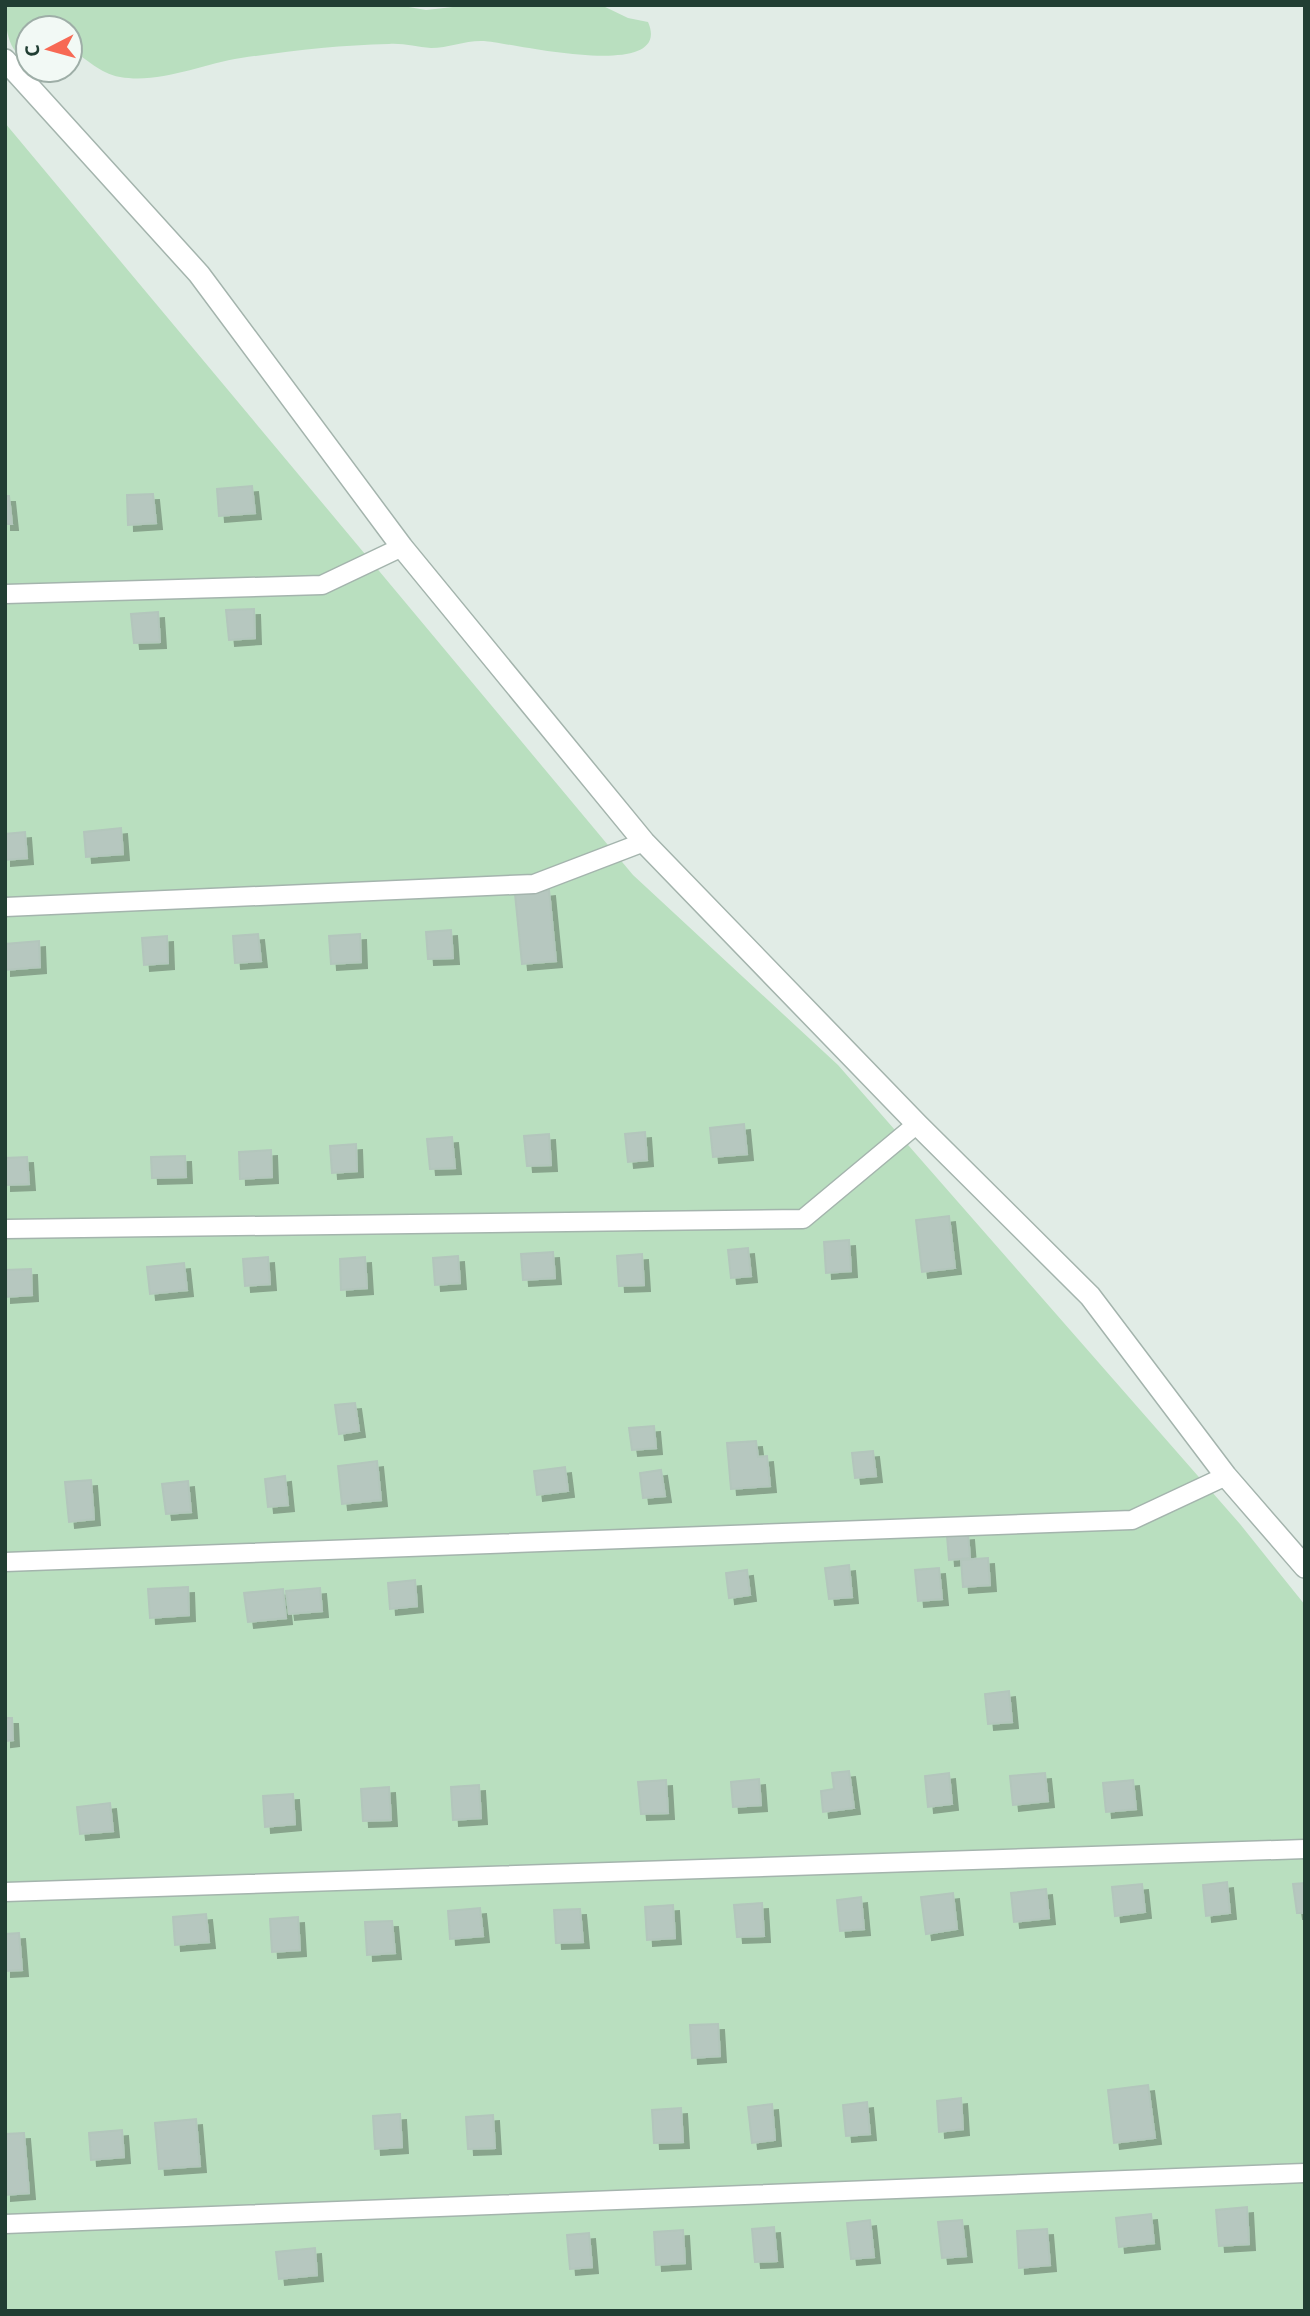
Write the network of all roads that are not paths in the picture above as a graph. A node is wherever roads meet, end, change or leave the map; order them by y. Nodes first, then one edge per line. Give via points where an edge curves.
1 (5, 60) edge
2 (402, 547) junction
3 (5, 594) edge
4 (644, 842) junction
5 (5, 907) edge
6 (917, 1124) junction
7 (5, 1229) edge
8 (1226, 1476) junction
9 (5, 1562) edge
10 (1305, 1567) edge
11 (1305, 1849) edge
12 (5, 1892) edge
13 (1305, 2172) edge
14 (5, 2224) edge

1 - 2 street via 199,274
2 - 3 lane via 322,585
2 - 4 street
4 - 5 lane via 534,884
4 - 6 street
6 - 7 lane via 803,1219
6 - 8 street via 1090,1296
8 - 9 lane via 1132,1520
8 - 10 street
11 - 12 lane
13 - 14 lane

